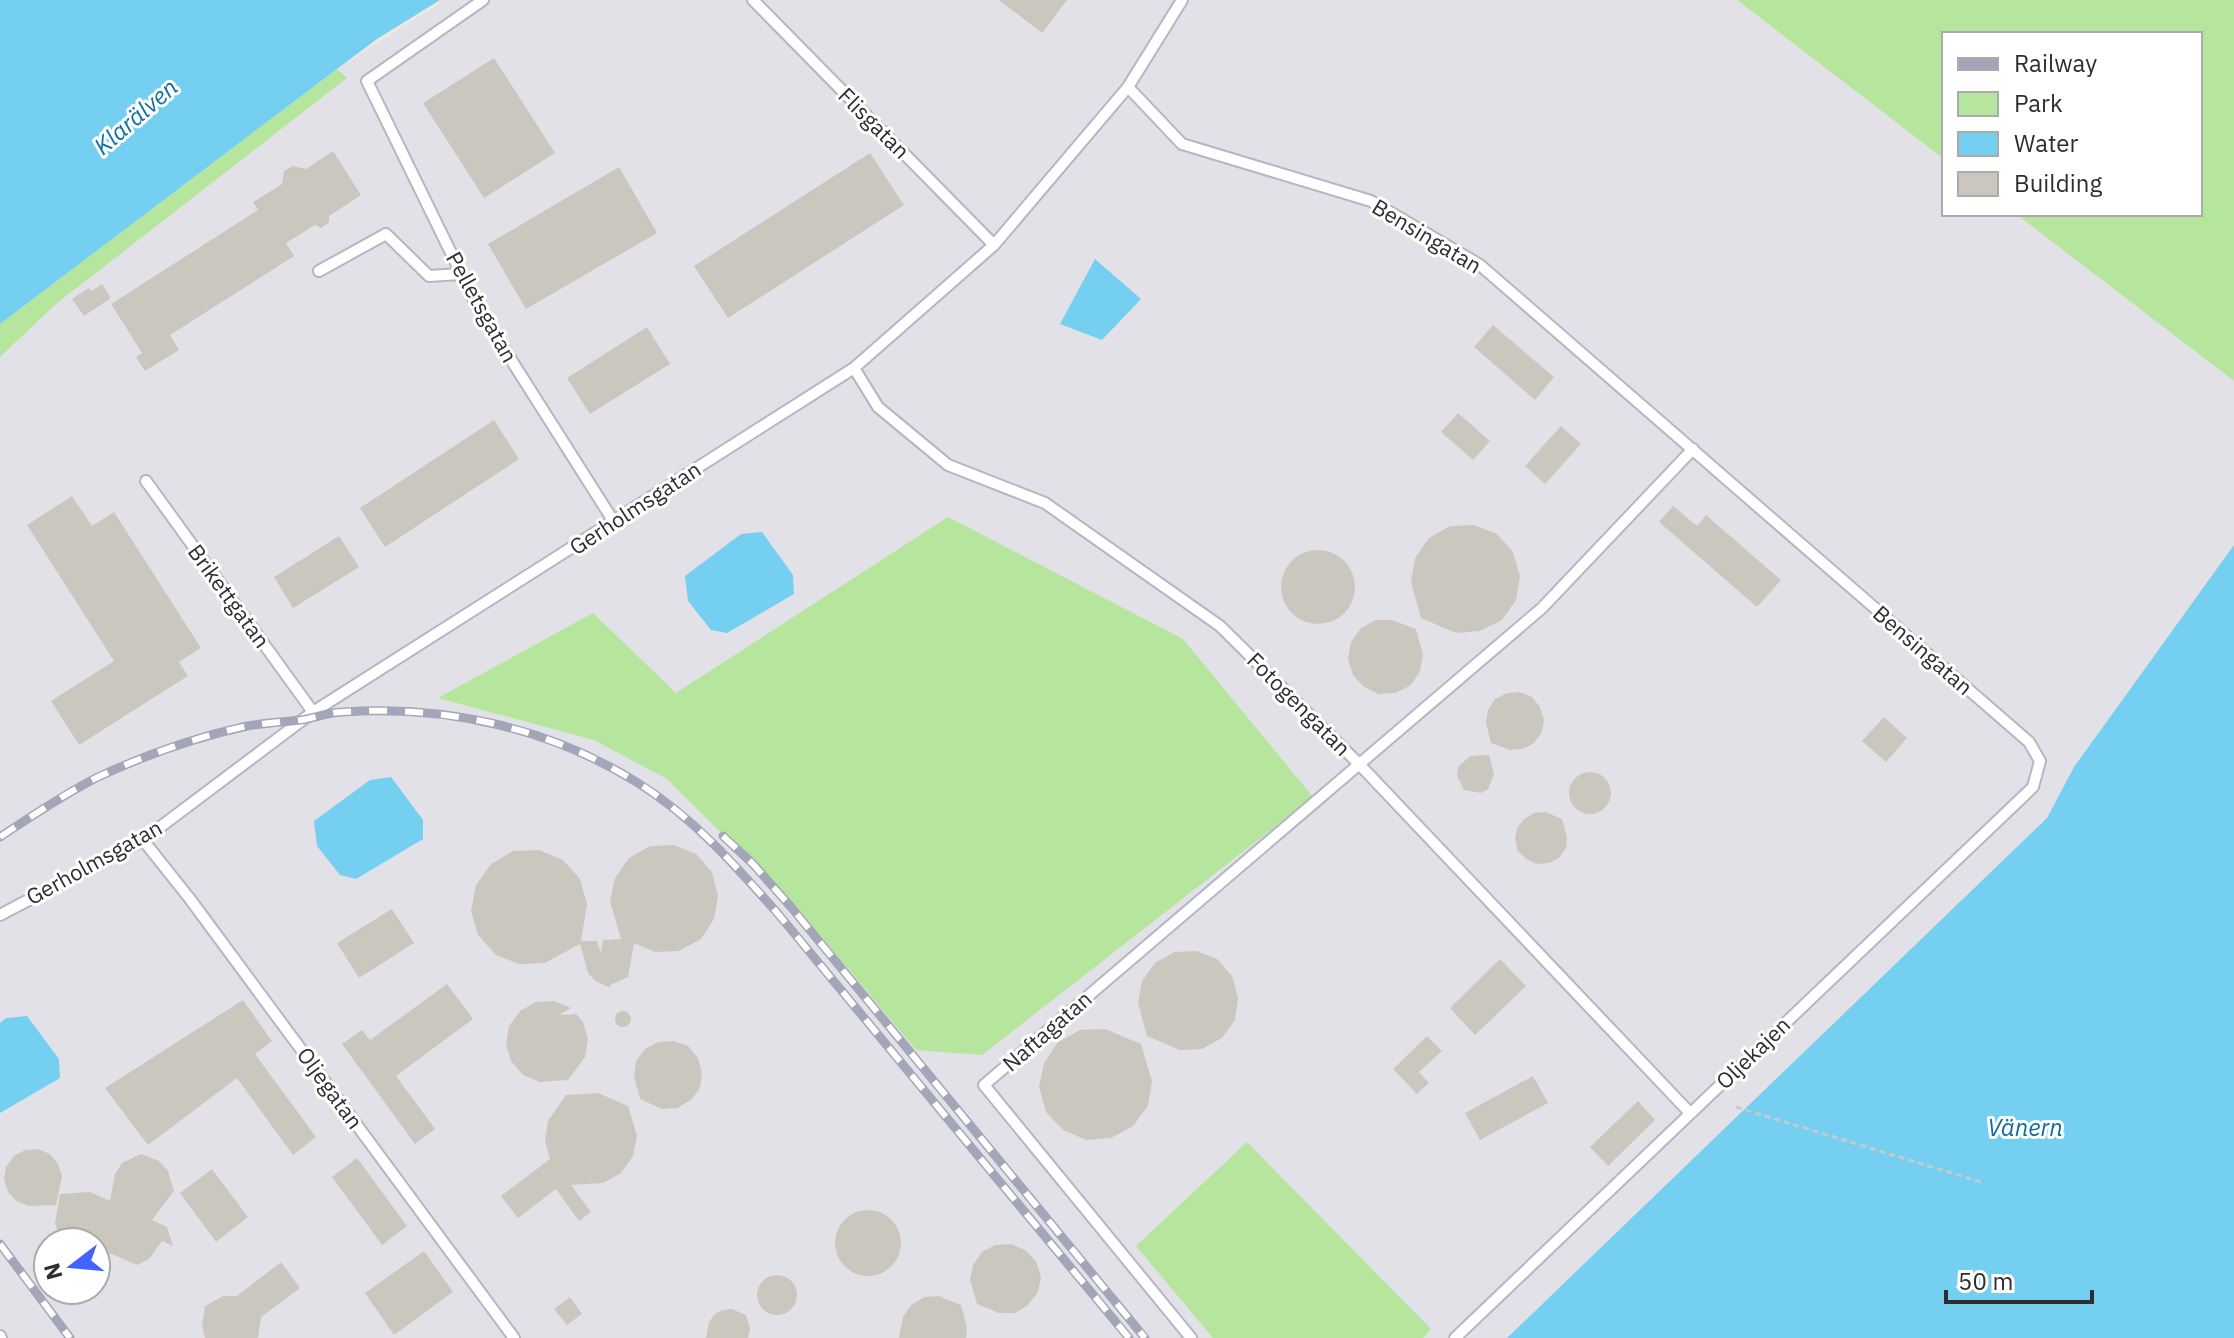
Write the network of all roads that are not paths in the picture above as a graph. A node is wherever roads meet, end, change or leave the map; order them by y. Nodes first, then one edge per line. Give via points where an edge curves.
1 (483, 0) edge
2 (753, 0) edge
3 (1182, 0) edge
4 (1128, 87) junction
5 (994, 245) junction
6 (319, 271) dead end
7 (461, 274) junction
8 (854, 368) junction
9 (1693, 449) junction
10 (146, 481) dead end
11 (614, 522) junction
12 (313, 712) junction
13 (2040, 761) joint
14 (1359, 764) junction
15 (143, 840) junction
16 (0, 915) edge
17 (1690, 1113) junction
18 (514, 1338) edge
19 (1191, 1338) edge
20 (1455, 1338) edge

1 - 7 lane, Pelletsgatan via 367,81
2 - 5 lane, Flisgatan
3 - 4 lane, Gerholmsgatan
4 - 5 lane, Gerholmsgatan
4 - 9 lane, Bensingatan via 1182,144 1371,201 1480,265
5 - 8 lane, Gerholmsgatan
6 - 7 lane via 386,234 429,276
7 - 11 lane, Pelletsgatan
8 - 11 lane, Gerholmsgatan
8 - 14 lane, Fotogengatan via 878,407 948,465 1045,503 1220,626
9 - 13 lane, Bensingatan via 2029,742
9 - 14 lane via 1542,608
10 - 12 lane, Brikettgatan
11 - 12 lane, Gerholmsgatan
12 - 15 lane, Gerholmsgatan
13 - 17 lane, Oljekajen via 2033,787
14 - 17 lane, Fotogengatan
14 - 19 lane, Naftagatan via 984,1085
15 - 16 lane, Gerholmsgatan
15 - 18 lane, Oljegatan
17 - 20 lane, Oljekajen

